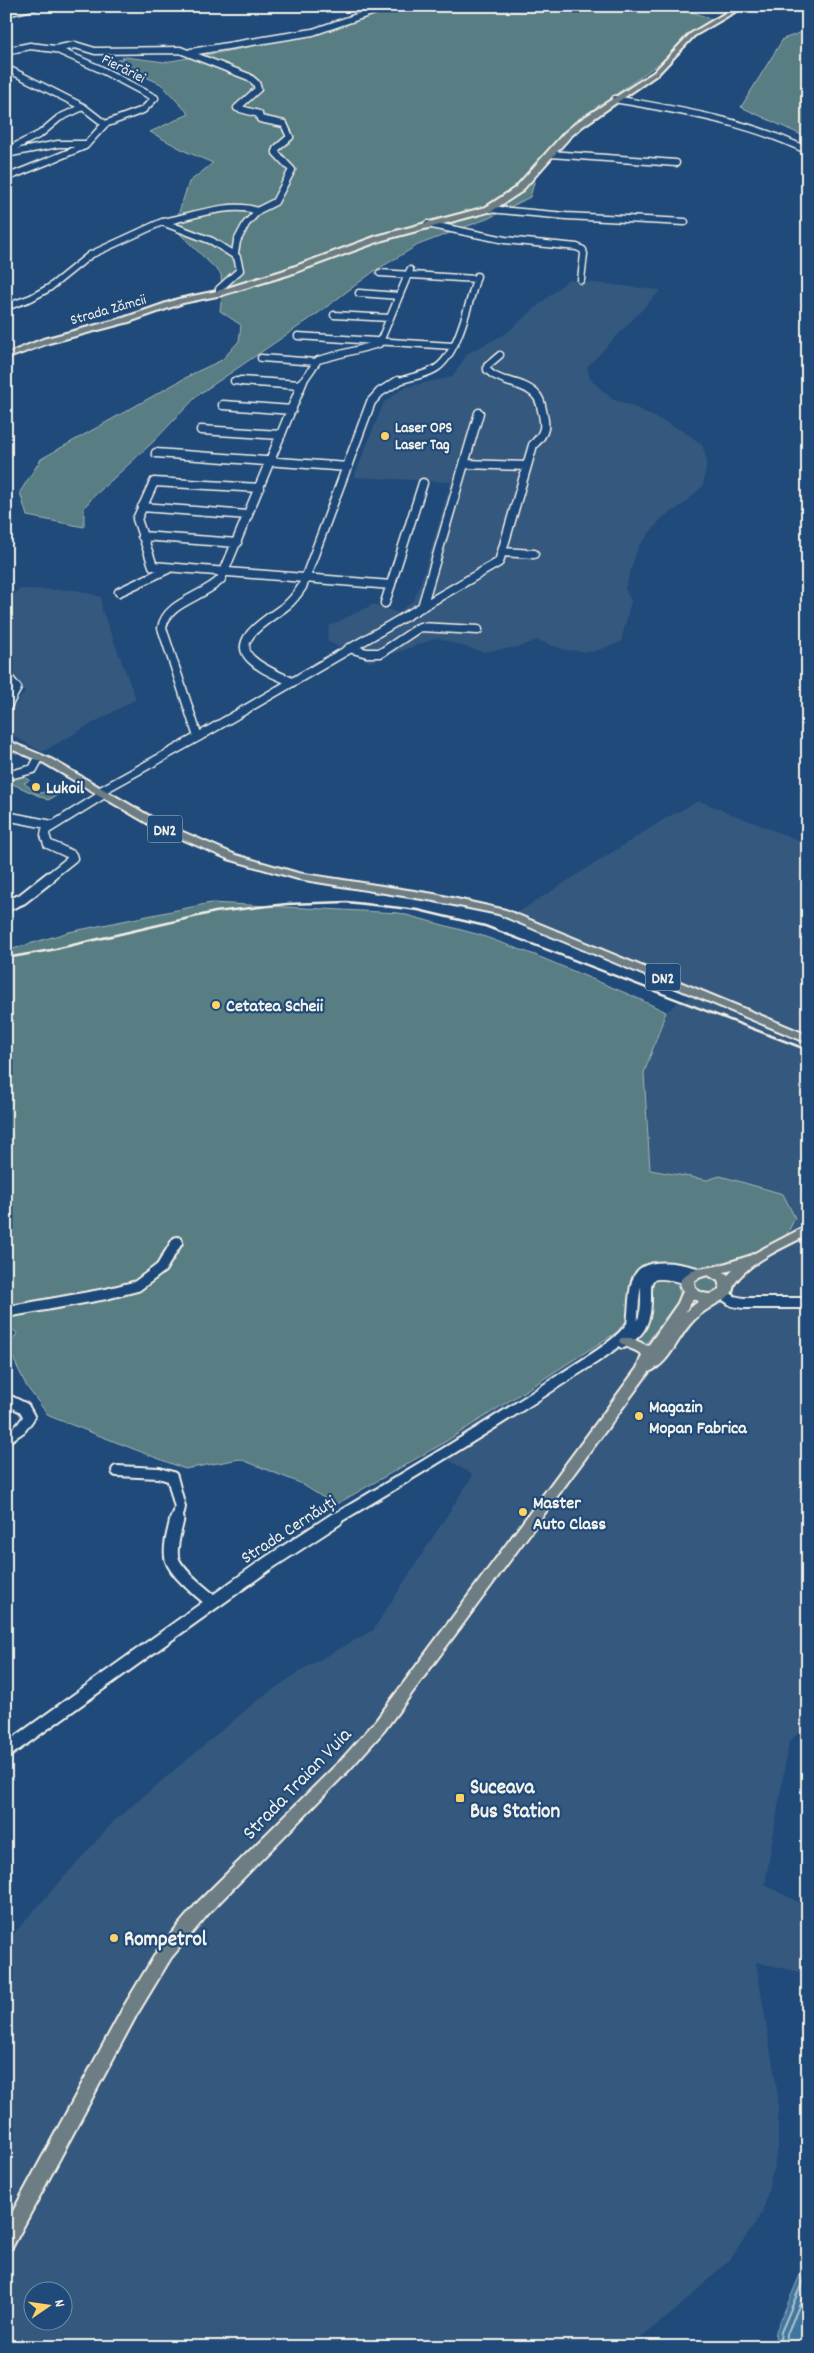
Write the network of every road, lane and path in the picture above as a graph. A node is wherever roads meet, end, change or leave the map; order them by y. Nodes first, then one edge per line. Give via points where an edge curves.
1 (36, 6) edge
2 (389, 6) edge
3 (742, 6) edge
4 (20, 8) edge
5 (6, 13) edge
6 (55, 50) junction
7 (6, 51) edge
8 (189, 52) junction
9 (6, 68) edge
10 (615, 99) junction
11 (82, 108) junction
12 (105, 124) junction
13 (88, 144) junction
14 (808, 151) edge
15 (6, 153) edge
16 (550, 154) junction
17 (676, 163) dead end
18 (6, 178) edge
19 (488, 209) junction
20 (257, 212) junction
21 (162, 222) junction
22 (685, 222) dead end
23 (427, 224) junction
24 (235, 253) junction
25 (380, 272) dead end
26 (409, 272) junction
27 (582, 280) dead end
28 (219, 293) junction
29 (359, 293) dead end
30 (399, 296) junction
31 (6, 308) edge
32 (334, 314) dead end
33 (390, 318) junction
34 (298, 336) dead end
35 (381, 342) junction
36 (452, 346) junction
37 (500, 355) dead end
38 (6, 357) edge
39 (261, 358) dead end
40 (316, 362) junction
41 (234, 381) dead end
42 (302, 385) junction
43 (223, 405) dead end
44 (292, 410) junction
45 (479, 413) dead end
46 (201, 430) dead end
47 (281, 435) junction
48 (156, 453) dead end
49 (271, 462) junction
50 (466, 464) junction
51 (526, 466) junction
52 (348, 467) junction
53 (424, 483) dead end
54 (260, 488) junction
55 (142, 508) junction
56 (248, 514) junction
57 (142, 536) junction
58 (236, 543) junction
59 (502, 552) junction
60 (534, 554) dead end
61 (169, 568) junction
62 (225, 571) junction
63 (307, 578) junction
64 (391, 585) junction
65 (119, 592) dead end
66 (385, 603) dead end
67 (422, 607) junction
68 (478, 630) dead end
69 (349, 648) junction
70 (6, 675) edge
71 (292, 682) junction
72 (6, 708) edge
73 (6, 723) edge
74 (6, 732) edge
75 (198, 737) junction
76 (6, 743) edge
77 (39, 758) junction
78 (6, 776) edge
79 (102, 793) junction
80 (6, 816) edge
81 (52, 825) junction
82 (6, 906) edge
83 (808, 1039) edge
84 (808, 1229) edge
85 (177, 1242) dead end
86 (764, 1254) junction
87 (696, 1278) junction
88 (721, 1292) junction
89 (808, 1303) edge
90 (6, 1312) edge
91 (626, 1341) junction
92 (600, 1353) junction
93 (649, 1354) junction
94 (644, 1370) junction
95 (6, 1399) edge
96 (6, 1438) edge
97 (117, 1470) dead end
98 (213, 1602) junction
99 (6, 1750) edge
100 (6, 2242) edge

1 - 4 street
2 - 8 street via 313,32
3 - 10 main road, Strada Zămcii via 692,35 656,73
4 - 5 street
6 - 7 street via 30,46
6 - 8 street via 75,45 95,51 150,49
6 - 12 street, Fierăriei via 155,98 142,110
8 - 20 street via 249,77 258,90 238,109 256,112 260,119 280,122 286,127 290,137 276,153 292,170 291,175 274,204
9 - 11 street
10 - 14 street via 709,116 782,138
10 - 16 main road, Strada Zămcii via 572,130
11 - 12 street
11 - 15 street via 59,118 40,134
12 - 13 street
13 - 15 street via 58,144
13 - 18 street
16 - 17 street
16 - 19 main road, Strada Zămcii via 518,190
19 - 22 street
19 - 23 main road, Strada Zămcii
20 - 21 street via 246,207 231,208
20 - 24 street via 236,242
21 - 24 street via 192,232
21 - 31 street via 90,255 57,283
23 - 27 street via 505,240 576,246 584,254
23 - 28 main road, Strada Zămcii
24 - 28 street via 240,270 219,289
25 - 26 street
26 - 30 street
26 - 36 street via 476,277
28 - 38 main road, Strada Zămcii via 46,341
29 - 30 street
30 - 33 street
32 - 33 street
33 - 35 street
34 - 35 street
35 - 36 street
35 - 40 street
36 - 52 street via 442,364 398,380 376,396
37 - 51 street via 487,366 487,370 534,392 547,426 532,446
39 - 40 street
40 - 42 street
41 - 42 street
42 - 44 street
43 - 44 street
44 - 47 street
45 - 50 street
46 - 47 street
47 - 49 street
48 - 49 street
49 - 52 street
49 - 54 street
50 - 51 street
50 - 67 street
51 - 59 street
52 - 63 street
53 - 64 street
54 - 55 street via 157,481
54 - 56 street
55 - 56 street
55 - 57 street via 137,520
56 - 58 street
57 - 58 street
57 - 61 street via 153,566
58 - 62 street
59 - 60 street
59 - 67 street via 496,564
61 - 62 street
61 - 65 street
62 - 63 street
62 - 75 street via 216,586 200,597 171,609 161,622
63 - 64 street
63 - 71 street via 287,605 253,630 245,646 252,661 261,668
64 - 66 street
67 - 69 street
68 - 69 street via 420,627 381,653
69 - 71 street
70 - 72 street via 17,688
71 - 75 street
73 - 74 street
75 - 79 street
76 - 77 main road, DN2
77 - 78 street via 34,769
77 - 79 main road, DN2
79 - 81 street
79 - 83 main road, DN2 via 158,826 268,869 305,878 449,898 510,914
80 - 81 street
81 - 82 street via 46,831 48,844 72,855 72,858 22,899
84 - 86 main road, Strada Cernăuți
85 - 90 street via 163,1266 136,1286
86 - 87 main road, Strada Cernăuți
86 - 88 main road, Strada Cernăuți via 737,1272
87 - 88 main road via 700,1297
87 - 88 main road via 721,1276
87 - 91 street, Strada Cernăuți via 663,1273 648,1279 644,1286 642,1324
87 - 92 street, Strada Cernăuți via 666,1267 640,1276 635,1290 632,1325 628,1332
87 - 93 main road, Strada Traian Vuia via 684,1304
88 - 89 street via 743,1304
88 - 94 main road, Strada Traian Vuia via 689,1316 654,1365
91 - 92 street, Strada Cernăuți
91 - 93 main road via 640,1346
92 - 98 street, Strada Cernăuți via 490,1427 315,1532
93 - 94 main road, Strada Traian Vuia
94 - 100 main road, Strada Traian Vuia via 379,1727 332,1779 204,1906 165,1953 130,2011
95 - 96 street via 24,1408 29,1418
97 - 98 street via 163,1473 172,1477 180,1507 172,1558 190,1584
98 - 99 street, Strada Cernăuți

